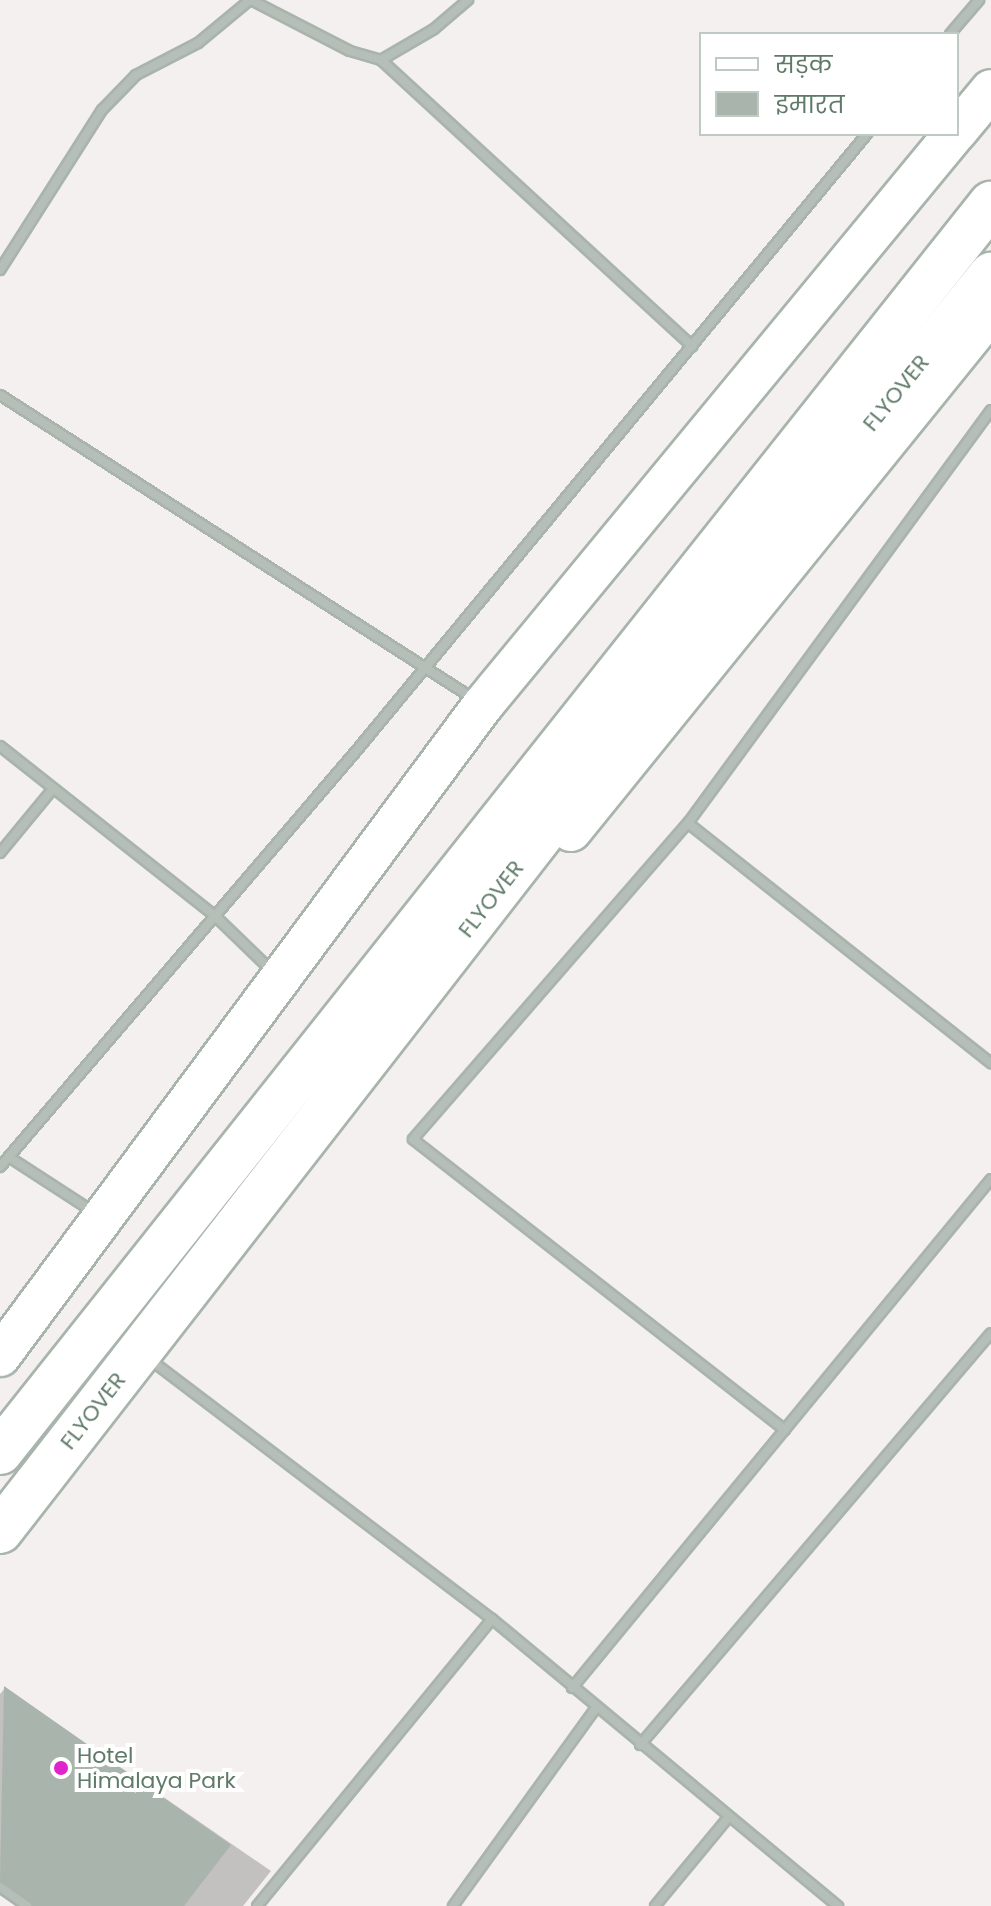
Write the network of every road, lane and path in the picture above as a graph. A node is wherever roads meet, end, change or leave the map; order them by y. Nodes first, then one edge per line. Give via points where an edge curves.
1 (250, 0) edge
2 (468, 0) edge
3 (979, 0) edge
4 (952, 32) edge
5 (381, 60) junction
6 (991, 90) edge
7 (959, 128) edge
8 (865, 136) edge
9 (953, 136) edge
10 (991, 204) edge
11 (0, 270) edge
12 (991, 275) edge
13 (991, 312) edge
14 (692, 346) junction
15 (0, 395) edge
16 (991, 410) edge
17 (423, 669) junction
18 (483, 705) junction
19 (0, 746) edge
20 (52, 790) junction
21 (688, 823) junction
22 (0, 853) edge
23 (215, 916) junction
24 (281, 980) junction
25 (991, 1063) edge
26 (9, 1157) junction
27 (0, 1167) edge
28 (991, 1179) edge
29 (103, 1219) junction
30 (991, 1333) edge
31 (0, 1356) edge
32 (152, 1361) junction
33 (785, 1430) junction
34 (0, 1452) edge
35 (0, 1531) edge
36 (0, 1557) edge
37 (492, 1619) junction
38 (572, 1688) junction
39 (596, 1708) junction
40 (640, 1745) junction
41 (727, 1819) junction
42 (0, 1887) edge
43 (27, 1906) edge
44 (257, 1906) edge
45 (453, 1906) edge
46 (655, 1906) edge
47 (838, 1906) edge

1 - 5 street via 350,51
1 - 11 street via 198,43 136,75 102,110
2 - 5 street via 434,29
3 - 4 street
5 - 14 street
6 - 7 street
8 - 14 street
9 - 18 street
10 - 34 highway, FLYOVER
12 - 35 highway, FLYOVER via 590,772
13 - 32 street via 512,903
14 - 17 street
15 - 17 street
16 - 21 street
17 - 18 street
17 - 23 street
18 - 24 street
19 - 20 street
20 - 22 street
20 - 23 street
21 - 25 street
21 - 33 street via 413,1139
23 - 24 street
23 - 26 street
24 - 29 street
26 - 27 street
26 - 29 street
28 - 33 street
29 - 31 street
30 - 40 street
32 - 36 street
32 - 37 street
33 - 38 street
37 - 38 street
37 - 44 street
38 - 39 street
39 - 40 street
39 - 45 street
40 - 41 street
41 - 46 street
41 - 47 street
42 - 43 street

